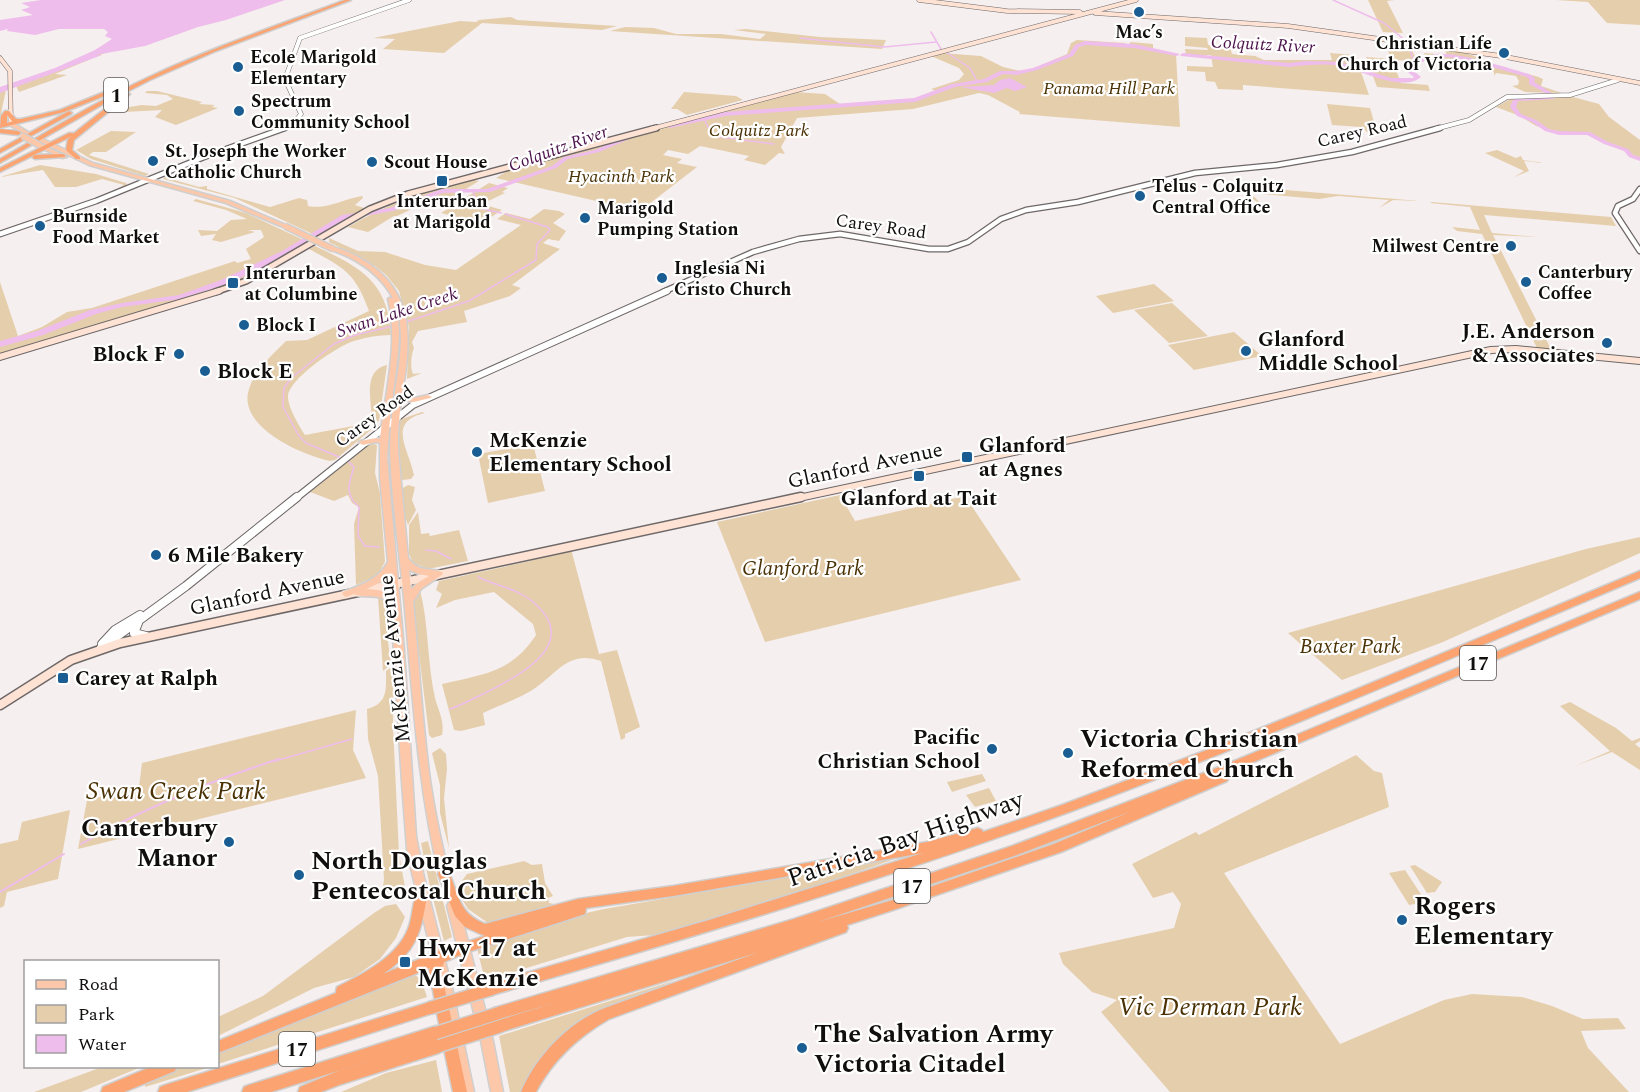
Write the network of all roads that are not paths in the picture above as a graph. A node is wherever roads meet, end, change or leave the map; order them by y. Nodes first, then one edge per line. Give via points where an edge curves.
1 (345, 0) edge
2 (350, 0) edge
3 (409, 0) edge
4 (919, 0) edge
5 (1136, 0) edge
6 (1100, 9) junction
7 (1066, 11) junction
8 (1085, 12) junction
9 (1107, 14) junction
10 (1074, 16) junction
11 (238, 41) junction
12 (228, 43) junction
13 (0, 58) edge
14 (1618, 80) junction
15 (1640, 83) edge
16 (107, 93) junction
17 (7, 112) junction
18 (35, 118) junction
19 (96, 118) junction
20 (11, 124) junction
21 (0, 126) edge
22 (0, 131) edge
23 (23, 134) junction
24 (43, 145) junction
25 (52, 145) junction
26 (0, 151) edge
27 (63, 156) junction
28 (78, 158) junction
29 (0, 159) edge
30 (18, 161) junction
31 (91, 164) junction
32 (0, 170) edge
33 (145, 181) junction
34 (1640, 189) edge
35 (0, 234) edge
36 (1640, 250) edge
37 (399, 324) junction
38 (0, 357) edge
39 (1640, 361) edge
40 (398, 391) junction
41 (429, 398) junction
42 (388, 400) junction
43 (398, 413) junction
44 (385, 426) junction
45 (384, 442) junction
46 (363, 443) junction
47 (404, 558) junction
48 (392, 560) junction
49 (439, 574) junction
50 (1639, 575) edge
51 (406, 581) junction
52 (394, 584) junction
53 (346, 594) junction
54 (1640, 594) edge
55 (409, 606) junction
56 (396, 607) junction
57 (146, 614) junction
58 (155, 635) junction
59 (101, 648) junction
60 (0, 705) edge
61 (1317, 732) junction
62 (1166, 771) junction
63 (444, 874) junction
64 (421, 896) junction
65 (639, 896) junction
66 (894, 906) junction
67 (464, 948) junction
68 (439, 957) junction
69 (320, 1005) junction
70 (500, 1020) junction
71 (437, 1039) junction
72 (219, 1047) edge
73 (165, 1068) edge
74 (108, 1092) edge
75 (165, 1092) edge
76 (249, 1092) edge
77 (305, 1092) edge
78 (460, 1092) edge
79 (468, 1092) edge
80 (497, 1092) edge
81 (528, 1092) edge

1 - 12 highway, 1
2 - 11 highway, 1
3 - 33 street via 300,38 285,79 301,111 294,123
4 - 7 main road via 1007,11
5 - 6 main road
6 - 8 main road
6 - 9 main road
7 - 8 main road
7 - 10 main road
8 - 9 main road
8 - 10 main road
9 - 14 main road via 1288,26 1501,56
10 - 38 main road via 408,194 369,210 246,281
11 - 19 highway via 156,77
11 - 29 highway, 1 via 114,96
12 - 16 highway
12 - 29 highway, 1 via 125,88
13 - 17 main road via 8,65 11,81
14 - 15 main road
14 - 41 street, Carey Road via 1570,95 1507,97 1469,120 1365,149 1277,165 1195,173 1021,212 948,249 846,234 818,235 777,244 721,264
16 - 18 highway
16 - 26 highway
17 - 18 highway via 15,120
17 - 20 main road
17 - 21 highway
18 - 20 highway
19 - 25 highway
19 - 28 highway via 69,142 69,150
20 - 21 highway
20 - 23 main road, McKenzie Avenue
20 - 23 main road
22 - 23 highway
23 - 24 main road, McKenzie Avenue, bridge
24 - 25 highway
24 - 27 main road, McKenzie Avenue
24 - 30 highway
25 - 28 main road, McKenzie Avenue
27 - 30 highway
27 - 31 main road, McKenzie Avenue
28 - 31 main road, McKenzie Avenue
30 - 32 highway
31 - 33 main road, McKenzie Avenue
33 - 35 street
33 - 37 main road, McKenzie Avenue, bridge via 228,202 333,249 382,284
34 - 36 street via 1634,199 1618,206 1615,213
37 - 40 main road, McKenzie Avenue
37 - 42 main road, McKenzie Avenue
39 - 49 main road, Glanford Avenue via 1491,350
40 - 41 main road via 404,399
40 - 43 main road, McKenzie Avenue
41 - 43 street, Carey Road
42 - 43 street via 391,410
42 - 44 main road, McKenzie Avenue
43 - 44 street, Carey Road
43 - 47 main road, McKenzie Avenue via 393,448
44 - 45 main road, McKenzie Avenue
44 - 46 street, Carey Road
45 - 46 main road
45 - 48 main road, McKenzie Avenue
46 - 57 street, Carey Road
47 - 49 main road via 415,570
47 - 51 main road, McKenzie Avenue
48 - 52 main road, McKenzie Avenue
48 - 53 main road via 377,582
49 - 51 main road, Glanford Avenue
49 - 55 main road via 418,587 410,596
50 - 62 highway, Patricia Bay Highway / 17
51 - 52 main road, Glanford Avenue
51 - 55 main road, McKenzie Avenue
52 - 53 main road, Glanford Avenue
52 - 56 main road, McKenzie Avenue
53 - 56 main road via 384,595
53 - 58 main road, Glanford Avenue
54 - 61 highway, Patricia Bay Highway / 17
55 - 63 main road, McKenzie Avenue via 426,791
56 - 64 main road, McKenzie Avenue via 411,837
57 - 58 street via 134,633
57 - 59 street, Carey Road
58 - 59 main road, Glanford Avenue
59 - 60 main road, Carey Road via 64,664
61 - 66 highway via 1285,751 1057,848
61 - 70 highway, Patricia Bay Highway / 17 via 1131,807 932,880
62 - 65 highway via 1147,773 951,842
62 - 75 highway, Patricia Bay Highway / 17, bridge via 828,890 429,1008
63 - 65 highway via 459,912 469,923 485,930 578,904
63 - 67 main road, McKenzie Avenue
64 - 68 main road, McKenzie Avenue
64 - 69 highway via 414,929 392,960
65 - 67 highway via 562,914
66 - 70 highway
66 - 81 highway via 605,1014 585,1025 550,1056
67 - 68 highway
67 - 80 main road, McKenzie Avenue
68 - 69 highway
68 - 78 highway via 435,971
68 - 79 main road, McKenzie Avenue
69 - 72 highway
70 - 71 highway, bridge
71 - 76 highway, 17
71 - 77 highway
73 - 74 highway

